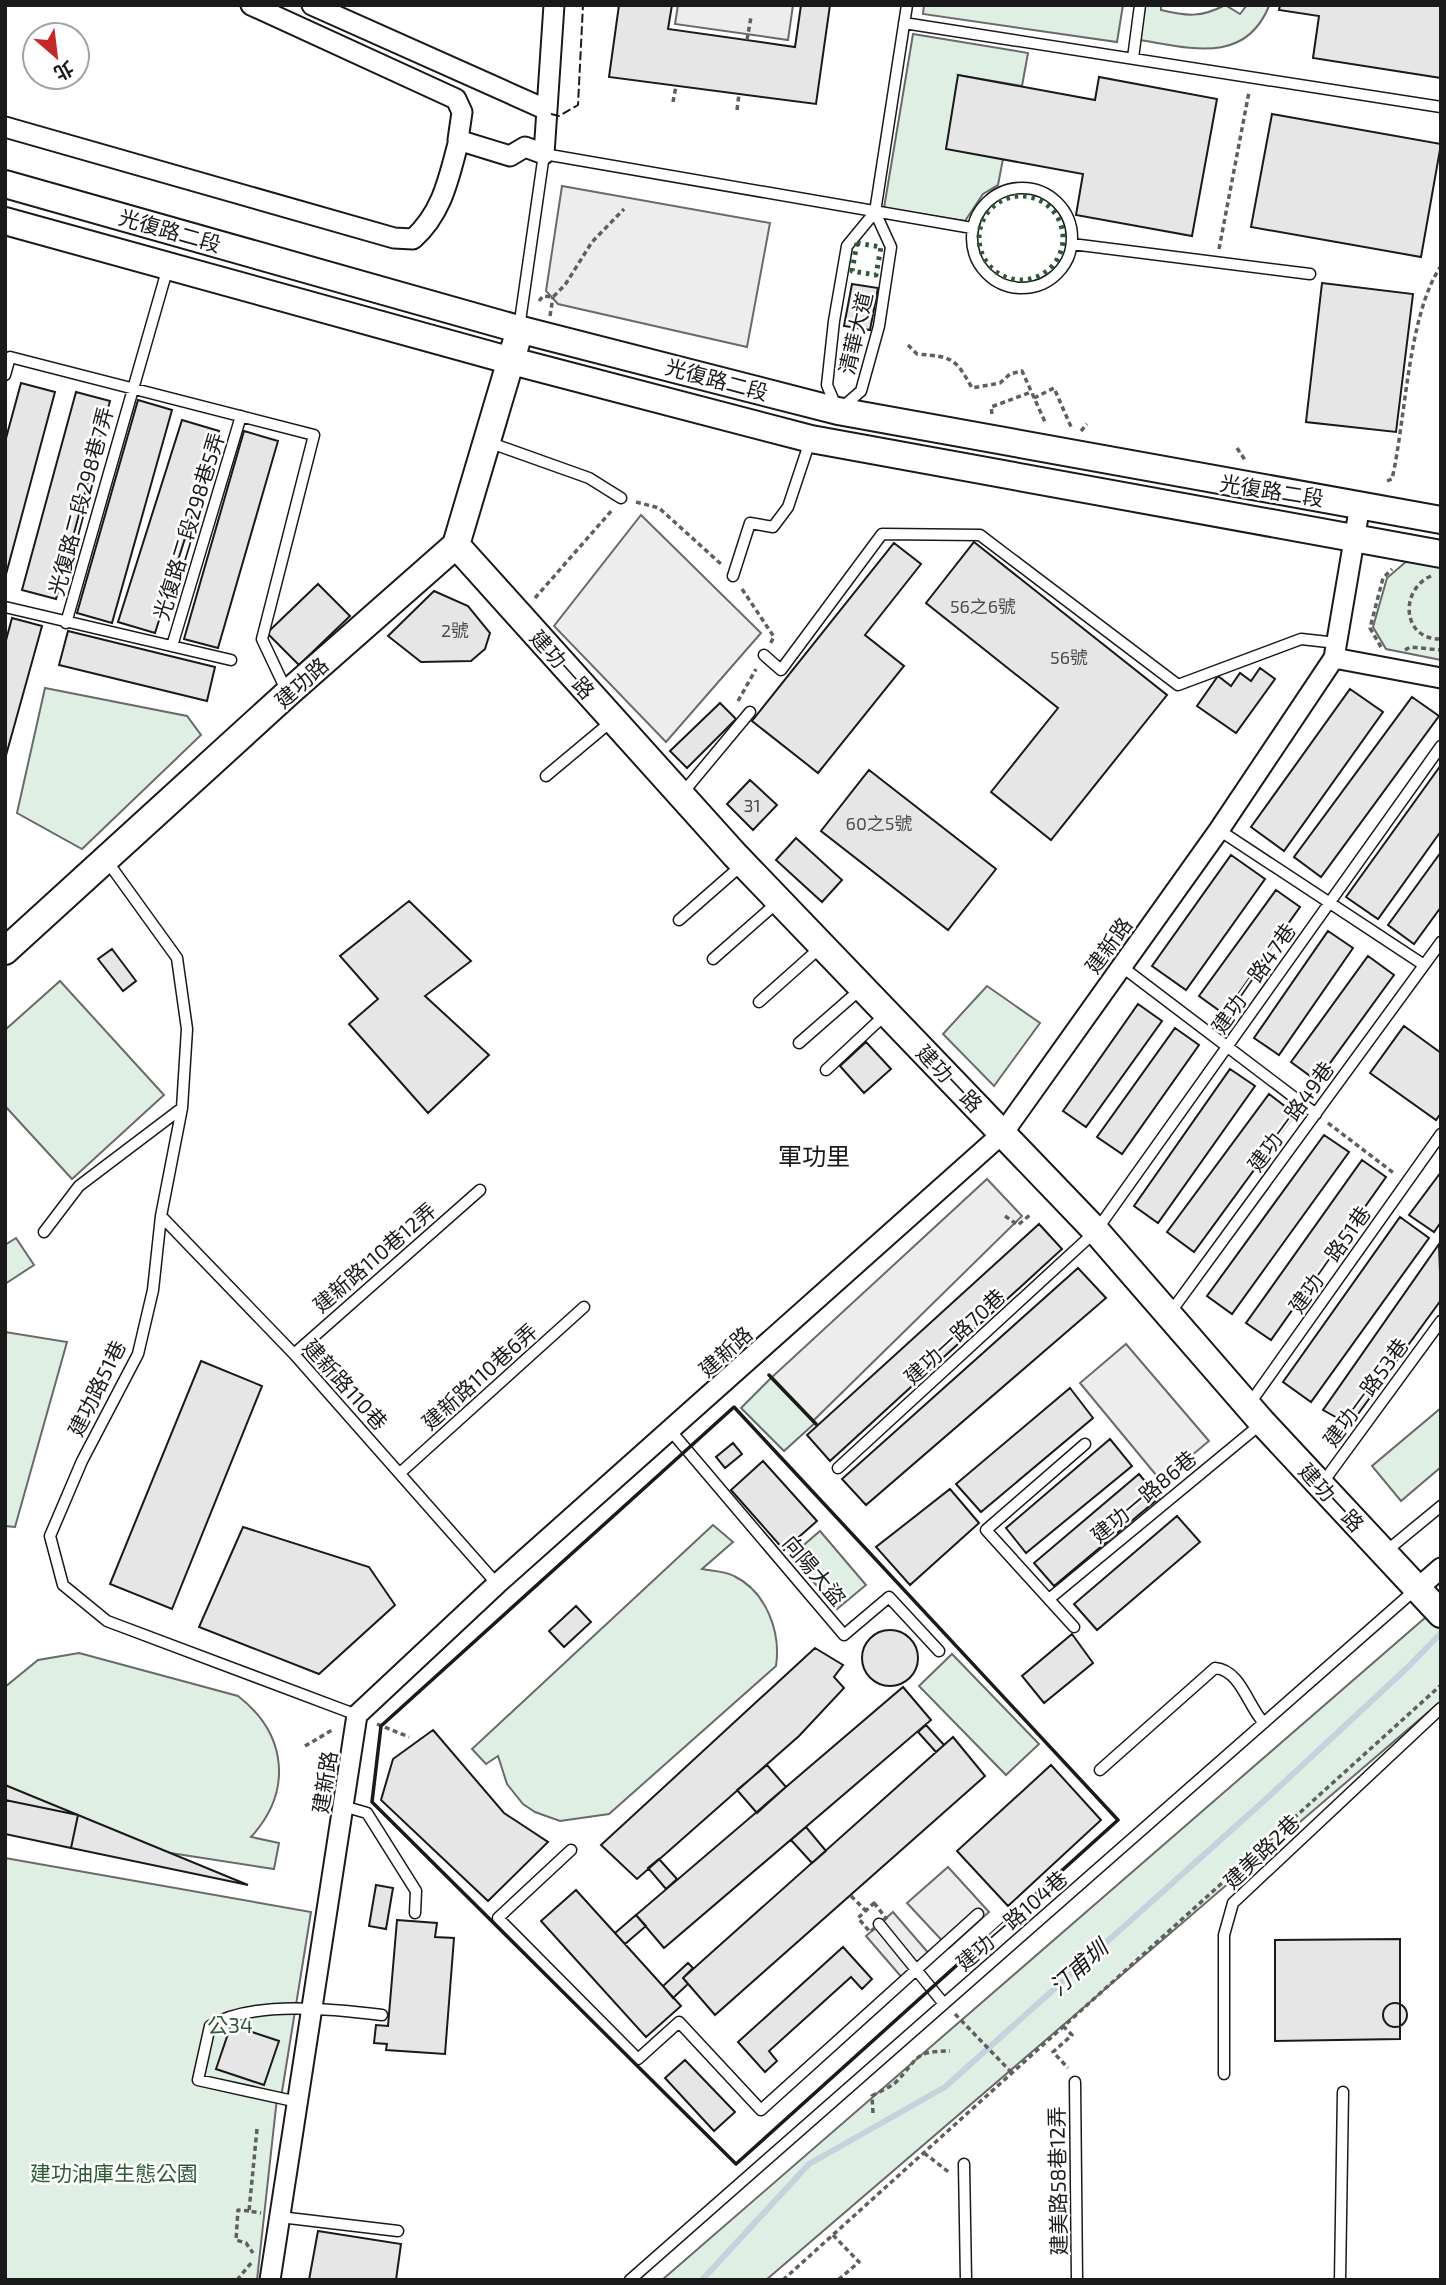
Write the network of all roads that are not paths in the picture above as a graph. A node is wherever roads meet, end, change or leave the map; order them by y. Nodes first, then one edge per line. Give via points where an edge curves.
1 (251, 5) edge
2 (312, 5) edge
3 (554, 5) edge
4 (907, 5) edge
5 (1140, 5) edge
6 (904, 23) junction
7 (1133, 58) junction
8 (1441, 107) edge
9 (547, 110) junction
10 (5, 127) edge
11 (459, 140) junction
12 (544, 154) junction
13 (5, 184) edge
14 (875, 212) junction
15 (5, 221) edge
16 (972, 228) junction
17 (1072, 244) junction
18 (168, 266) junction
19 (1310, 274) dead end
20 (519, 329) junction
21 (512, 361) junction
22 (5, 375) edge
23 (131, 388) junction
24 (838, 411) junction
25 (241, 416) junction
26 (821, 441) junction
27 (488, 442) junction
28 (621, 498) road end
29 (1360, 505) junction
30 (1440, 518) edge
31 (1353, 538) junction
32 (456, 545) junction
33 (1441, 554) edge
34 (733, 576) road end
35 (5, 607) edge
36 (66, 623) junction
37 (172, 646) junction
38 (1336, 651) junction
39 (764, 655) road end
40 (231, 660) dead end
41 (1441, 678) edge
42 (288, 693) junction
43 (750, 712) road end
44 (613, 720) junction
45 (1441, 746) edge
46 (546, 776) dead end
47 (681, 795) junction
48 (1219, 830) junction
49 (106, 860) junction
50 (743, 864) junction
51 (779, 901) junction
52 (1329, 903) junction
53 (679, 920) dead end
54 (1441, 942) edge
55 (823, 946) junction
56 (6, 951) edge
57 (713, 959) dead end
58 (1424, 965) junction
59 (1120, 966) junction
60 (863, 988) junction
61 (759, 1002) dead end
62 (887, 1013) junction
63 (799, 1043) dead end
64 (1227, 1047) junction
65 (826, 1070) dead end
66 (183, 1108) junction
67 (1315, 1114) junction
68 (1003, 1133) junction
69 (1441, 1134) edge
70 (480, 1190) dead end
71 (161, 1216) junction
72 (1096, 1231) junction
73 (44, 1232) dead end
74 (584, 1307) dead end
75 (1170, 1314) junction
76 (1441, 1321) edge
77 (294, 1354) junction
78 (1255, 1415) junction
79 (670, 1430) junction
80 (1085, 1444) dead end
81 (838, 1468) dead end
82 (400, 1474) junction
83 (1321, 1486) junction
84 (1441, 1506) edge
85 (1384, 1554) junction
86 (1441, 1568) edge
87 (497, 1584) junction
88 (1417, 1589) junction
89 (1049, 1599) junction
90 (1441, 1614) edge
91 (1074, 1627) dead end
92 (939, 1651) dead end
93 (1441, 1708) edge
94 (358, 1715) junction
95 (1264, 1723) junction
96 (1100, 1770) dead end
97 (343, 1806) junction
98 (570, 1850) dead end
99 (415, 1913) dead end
100 (978, 1914) dead end
101 (879, 1924) dead end
102 (916, 1970) junction
103 (944, 2004) junction
104 (312, 2007) junction
105 (382, 2015) dead end
106 (1224, 2074) dead end
107 (1075, 2082) road end
108 (1343, 2092) dead end
109 (298, 2102) junction
110 (964, 2164) dead end
111 (272, 2215) junction
112 (398, 2231) dead end
113 (270, 2280) edge
114 (630, 2280) edge
115 (967, 2280) edge
116 (1077, 2280) edge
117 (1340, 2280) edge

1 - 11 street via 456,99 462,112
2 - 9 street
3 - 9 street
4 - 6 lane
5 - 7 lane
6 - 7 lane
6 - 14 lane
7 - 8 lane
9 - 12 street
10 - 11 street via 394,238 414,239 441,205
11 - 12 street via 510,156 525,147
12 - 14 lane
12 - 20 lane
13 - 20 main road, 光復路二段
14 - 16 lane
14 - 24 lane, 清華大道 via 847,246 827,385
14 - 24 lane, 清華大道 via 891,247 879,326 862,391
15 - 18 main road, 光復路二段
16 - 17 lane via 990,199 1021,188 1038,191 1059,205 1069,221
16 - 17 lane via 973,252 985,274 1013,288 1045,283 1063,267
17 - 19 lane
18 - 21 main road, 光復路二段
18 - 23 lane, 光復路二段298巷7弄
20 - 21 main road
20 - 24 main road, 光復路二段
21 - 26 main road, 光復路二段
21 - 27 main road
22 - 23 lane via 10,357
23 - 25 lane
23 - 36 lane, 光復路二段298巷7弄
24 - 26 street
24 - 29 main road, 光復路二段
25 - 37 lane, 光復路二段298巷5弄
25 - 42 lane via 314,435 262,639
26 - 31 main road, 光復路二段
26 - 34 lane via 773,527 750,523
27 - 28 lane via 589,478
27 - 32 main road
29 - 30 main road, 光復路二段
29 - 31 street, 建新路
31 - 33 main road, 光復路二段
31 - 38 street, 建新路
32 - 42 main road, 建功路
32 - 44 main road, 建功一路
35 - 36 lane
36 - 37 lane
37 - 40 lane
38 - 39 lane via 1301,639 1178,685 980,535 882,534 781,670
38 - 41 street
38 - 48 street, 建新路
42 - 49 main road, 建功路
43 - 47 lane
44 - 46 lane
44 - 47 main road, 建功一路
45 - 52 lane, 建功一路47巷
47 - 50 main road, 建功一路
48 - 52 lane
48 - 59 street, 建新路
49 - 56 main road, 建功路
49 - 66 lane, 建功路51巷 via 177,957 187,1029
50 - 51 main road, 建功一路
50 - 53 lane
51 - 55 main road, 建功一路
51 - 57 lane
52 - 58 lane
52 - 64 lane, 建功一路47巷
54 - 58 lane, 建功一路49巷
55 - 60 main road, 建功一路
55 - 61 lane
58 - 67 lane, 建功一路49巷
59 - 64 lane
59 - 68 street, 建新路
60 - 62 main road, 建功一路
60 - 63 lane
62 - 65 lane
62 - 68 main road, 建功一路
64 - 67 lane
64 - 72 lane, 建功一路47巷
66 - 71 lane, 建功路51巷
66 - 73 lane via 79,1186
67 - 75 lane, 建功一路49巷
68 - 72 main road, 建功一路
68 - 79 street, 建新路
69 - 78 lane, 建功一路51巷
70 - 77 lane, 建新路110巷12弄
71 - 77 lane, 建新路110巷
71 - 94 lane, 建功路51巷 via 153,1290 138,1354 82,1461 50,1536 62,1586 107,1621
72 - 75 main road, 建功一路
72 - 81 lane, 建功一路70巷
74 - 82 lane, 建新路110巷6弄
75 - 78 main road, 建功一路
76 - 83 lane, 建功一路53巷
77 - 82 lane, 建新路110巷
78 - 83 main road, 建功一路
78 - 89 lane, 建功一路86巷
79 - 87 street, 建新路
79 - 92 lane, 向陽大盜 via 844,1635 889,1597
80 - 89 lane via 986,1530
82 - 87 lane, 建新路110巷
83 - 85 main road, 建功一路
84 - 85 lane
85 - 88 main road, 建功一路
86 - 88 street
87 - 94 street, 建新路
88 - 90 main road, 建功一路
88 - 95 lane, 建功一路104巷
89 - 91 lane
93 - 106 lane, 建美路2巷 via 1233,1903 1224,1935
94 - 97 street, 建新路
95 - 96 lane via 1236,1679 1215,1668
95 - 103 lane, 建功一路104巷
97 - 99 lane via 368,1813 416,1891
97 - 104 street, 建新路
98 - 102 lane via 498,1918 638,2059 679,2022 761,2110
100 - 102 lane
101 - 102 lane
102 - 103 lane
103 - 114 lane, 建功一路104巷
104 - 105 lane
104 - 109 street, 建新路
104 - 109 lane via 224,2017 210,2026 198,2080
107 - 116 lane, 建美路58巷12弄
108 - 117 lane
109 - 111 street, 建新路
110 - 115 lane
111 - 112 lane
111 - 113 street, 建新路

